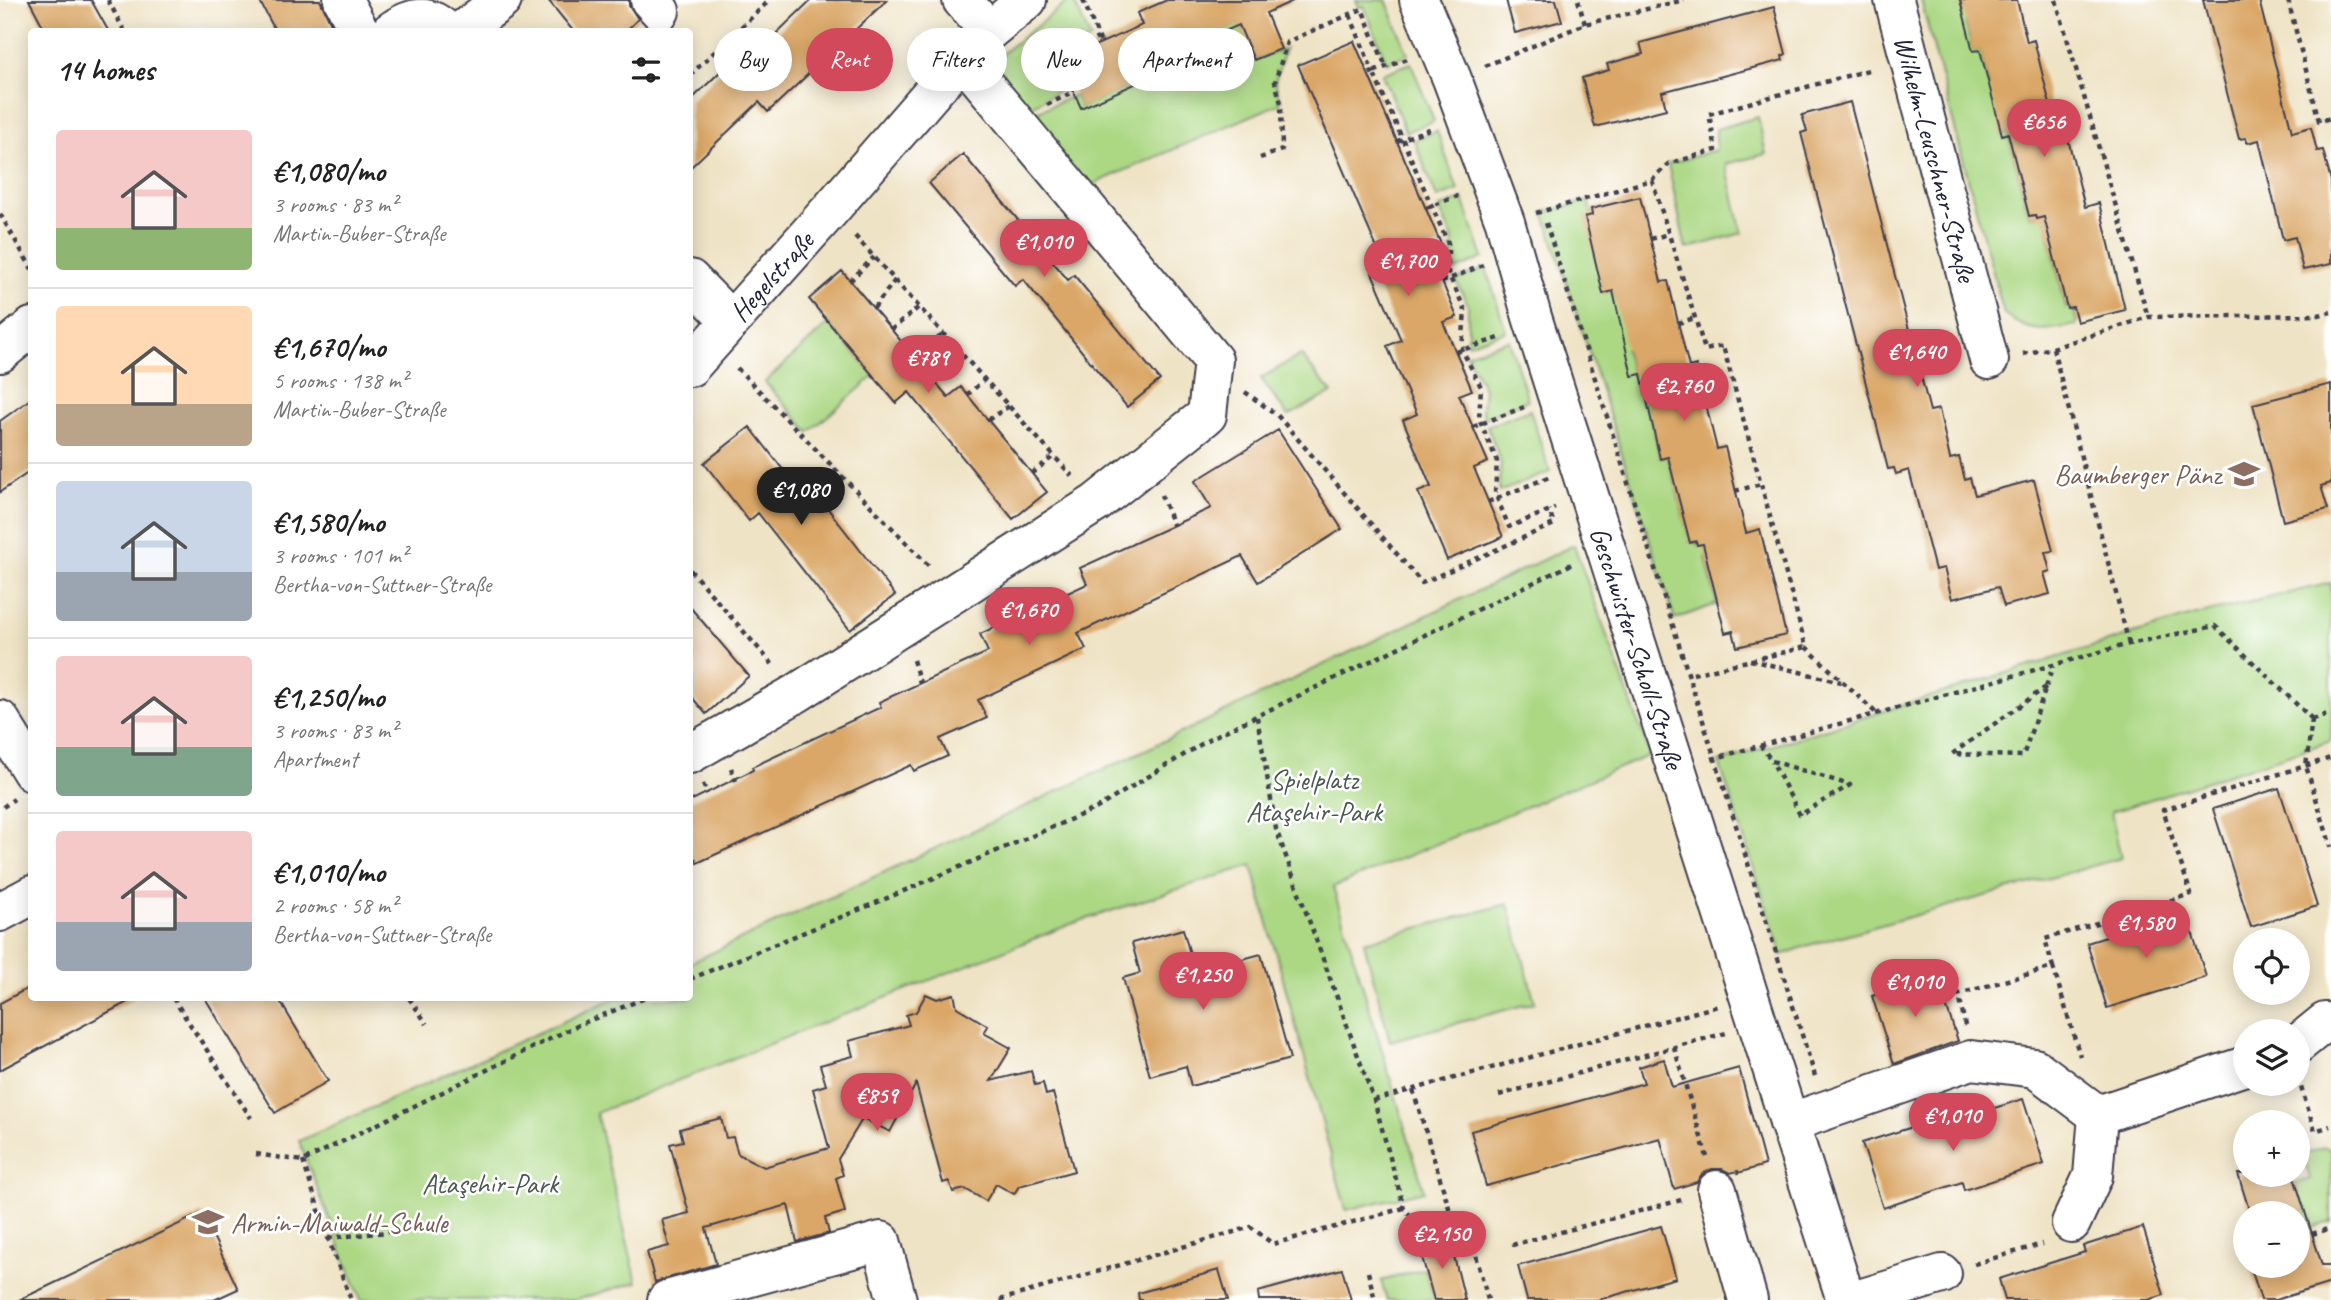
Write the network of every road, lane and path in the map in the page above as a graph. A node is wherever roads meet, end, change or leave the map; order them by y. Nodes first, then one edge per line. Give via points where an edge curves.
1 (108, 0) edge
2 (342, 0) edge
3 (502, 0) edge
4 (770, 0) edge
5 (962, 0) edge
6 (1027, 0) edge
7 (1083, 0) edge
8 (1419, 0) edge
9 (1578, 0) edge
10 (1684, 0) edge
11 (1895, 0) edge
12 (2056, 0) edge
13 (2288, 0) edge
14 (1350, 15) junction
15 (1585, 24) junction
16 (123, 28) edge
17 (358, 28) edge
18 (397, 28) edge
19 (443, 28) edge
20 (465, 28) edge
21 (986, 28) edge
22 (993, 28) edge
23 (1483, 54) dead end
24 (1398, 63) dead end
25 (1488, 65) junction
26 (1386, 67) junction
27 (1872, 69) dead end
28 (693, 72) edge
29 (1371, 73) junction
30 (1492, 77) dead end
31 (1452, 79) junction
32 (933, 91) edge
33 (990, 91) edge
34 (2331, 118) edge
35 (1015, 121) junction
36 (1421, 132) dead end
37 (1400, 140) junction
38 (1260, 158) dead end
39 (1652, 180) junction
40 (1447, 199) dead end
41 (1537, 199) dead end
42 (1429, 206) junction
43 (831, 209) junction
44 (1542, 211) junction
45 (0, 214) edge
46 (1505, 222) junction
47 (1669, 234) junction
48 (1650, 239) dead end
49 (874, 257) junction
50 (28, 262) edge
51 (1490, 262) dead end
52 (1450, 279) junction
53 (895, 280) junction
54 (850, 281) dead end
55 (1442, 282) dead end
56 (693, 288) edge
57 (919, 307) junction
58 (874, 308) dead end
59 (2331, 312) edge
60 (2148, 317) junction
61 (1695, 318) junction
62 (1678, 323) dead end
63 (28, 330) edge
64 (891, 330) dead end
65 (1514, 333) dead end
66 (944, 334) junction
67 (711, 343) edge
68 (2053, 348) junction
69 (1459, 351) junction
70 (0, 353) edge
71 (913, 356) dead end
72 (1989, 360) joint
73 (1213, 369) junction
74 (985, 379) junction
75 (967, 395) dead end
76 (1009, 406) junction
77 (1525, 406) dead end
78 (988, 420) dead end
79 (1481, 424) junction
80 (1473, 427) dead end
81 (1054, 456) junction
82 (1032, 473) dead end
83 (1558, 473) dead end
84 (1761, 484) junction
85 (1159, 490) dead end
86 (1735, 491) dead end
87 (1497, 499) junction
88 (1488, 502) dead end
89 (1096, 503) junction
90 (1558, 507) dead end
91 (1549, 510) junction
92 (1174, 524) dead end
93 (1608, 551) junction
94 (693, 574) edge
95 (956, 594) junction
96 (2129, 644) junction
97 (1806, 647) junction
98 (913, 658) dead end
99 (1750, 660) junction
100 (2053, 665) junction
101 (1690, 674) junction
102 (1843, 682) junction
103 (920, 683) dead end
104 (1650, 684) junction
105 (2046, 687) junction
106 (797, 693) junction
107 (1876, 713) junction
108 (2331, 713) edge
109 (1257, 717) junction
110 (2312, 719) junction
111 (0, 720) edge
112 (1760, 745) junction
113 (693, 752) edge
114 (1714, 758) junction
115 (2331, 758) edge
116 (1772, 761) junction
117 (28, 766) edge
118 (2306, 766) junction
119 (1677, 769) junction
120 (2331, 847) edge
121 (28, 897) edge
122 (0, 912) edge
123 (2053, 967) junction
124 (693, 978) edge
125 (175, 1001) edge
126 (411, 1001) edge
127 (638, 1001) edge
128 (1753, 1011) junction
129 (427, 1024) dead end
130 (1674, 1047) junction
131 (1971, 1060) junction
132 (2233, 1070) edge
133 (1413, 1090) junction
134 (1499, 1095) dead end
135 (2304, 1096) edge
136 (1374, 1100) junction
137 (1826, 1110) junction
138 (2098, 1115) junction
139 (251, 1118) dead end
140 (1789, 1123) junction
141 (2331, 1127) edge
142 (257, 1154) dead end
143 (303, 1161) junction
144 (1717, 1190) junction
145 (1404, 1209) junction
146 (1450, 1211) junction
147 (2071, 1223) joint
148 (2331, 1228) edge
149 (409, 1230) dead end
150 (2312, 1234) dead end
151 (328, 1238) junction
152 (1512, 1245) dead end
153 (1368, 1272) dead end
154 (1942, 1273) joint
155 (351, 1300) edge
156 (667, 1300) edge
157 (897, 1300) edge
158 (1000, 1300) edge
159 (1376, 1300) edge
160 (1488, 1300) edge
161 (1748, 1300) edge
162 (1846, 1300) edge
163 (1856, 1300) edge

1 - 16 path
2 - 17 street
3 - 20 street
4 - 28 path
5 - 21 street
6 - 22 street, Hegelstraße
7 - 35 path via 1100,40 1055,56 1071,93
8 - 31 street, Geschwister-Scholl-Straße
9 - 15 path
10 - 15 path
11 - 72 street, Wilhelm-Leuschner-Straße
12 - 60 path
13 - 34 path via 2319,121
14 - 26 path via 1362,9
14 - 29 path
14 - 38 path via 1287,42 1275,82 1281,103 1282,150
15 - 25 path
18 - 19 street via 416,18 438,22
23 - 25 path
24 - 26 path
25 - 30 path
25 - 31 path
26 - 29 path
27 - 39 path via 1709,114 1716,150 1668,164
29 - 37 path
31 - 46 street, Geschwister-Scholl-Straße
32 - 43 street, Hegelstraße
33 - 35 street
35 - 73 street via 1213,360
36 - 37 path
37 - 42 path
39 - 44 path
39 - 47 path
40 - 42 path
41 - 44 path
42 - 52 path via 1448,243
43 - 49 path, Hegelstraße
43 - 67 street, Hegelstraße
44 - 46 path
44 - 101 path
45 - 50 path
46 - 93 street, Geschwister-Scholl-Straße
47 - 48 path
47 - 61 path
49 - 53 path, Hegelstraße
49 - 54 path
51 - 52 path
52 - 55 path
52 - 69 path via 1465,310
53 - 57 path, Hegelstraße
53 - 58 path
56 - 67 street
57 - 64 path
57 - 66 path, Hegelstraße
59 - 60 path
60 - 68 path
61 - 62 path
61 - 84 path via 1705,350 1723,346
63 - 70 street
65 - 69 path
66 - 71 path
66 - 74 path, Hegelstraße
67 - 95 path, Hegelstraße
68 - 72 path
68 - 96 path
69 - 79 path via 1481,387
73 - 89 street via 1207,415
73 - 91 path via 1277,415 1422,583 1554,524
74 - 75 path
74 - 76 path, Hegelstraße
76 - 78 path
76 - 81 path, Hegelstraße
77 - 79 path
79 - 80 path
79 - 87 path via 1497,461
81 - 82 path
81 - 89 path, Hegelstraße
83 - 87 path
84 - 86 path
84 - 97 path
85 - 92 path
87 - 88 path
87 - 91 path via 1509,527
89 - 95 street
90 - 91 path
93 - 104 street, Geschwister-Scholl-Straße
93 - 109 path via 1584,558
94 - 106 path
95 - 106 street
96 - 100 path
96 - 110 path via 2215,626
97 - 99 path
97 - 102 path
98 - 103 path
99 - 101 path
99 - 102 path
100 - 105 path
100 - 107 path
101 - 104 path
101 - 114 path
102 - 107 path
104 - 119 street, Geschwister-Scholl-Straße
105 - 105 path via 2023,756 1952,754 1994,724
106 - 113 street
107 - 112 path
108 - 110 path
109 - 124 path via 1213,737 1097,808
109 - 136 path via 1276,829
110 - 118 path
111 - 117 street
112 - 114 path
112 - 116 path
114 - 119 path
114 - 137 path
115 - 118 path
116 - 116 path via 1798,769 1850,785 1800,815
118 - 120 path
118 - 123 path via 2163,810 2191,894 2045,939
119 - 128 street, Geschwister-Scholl-Straße
121 - 122 street
123 - 131 path via 1959,994
123 - 138 path
125 - 139 path
126 - 129 path
127 - 143 path via 576,1026
128 - 130 path
128 - 133 path
128 - 140 street, Geschwister-Scholl-Straße
130 - 134 path
130 - 144 path
131 - 137 street
131 - 138 street via 2035,1068
132 - 138 street
133 - 136 path
133 - 146 path
135 - 141 path via 2315,1131
136 - 145 path
137 - 140 street
138 - 147 street via 2092,1176
140 - 162 street, Geschwister-Scholl-Straße
142 - 143 path
143 - 151 path
144 - 152 path
144 - 161 street
145 - 146 path via 1414,1220
145 - 158 path via 1273,1244 1251,1227
146 - 160 path via 1469,1233
147 - 154 path via 2052,1241
148 - 150 path
149 - 151 path
151 - 155 path
153 - 159 path
154 - 163 street
156 - 157 street via 881,1241

